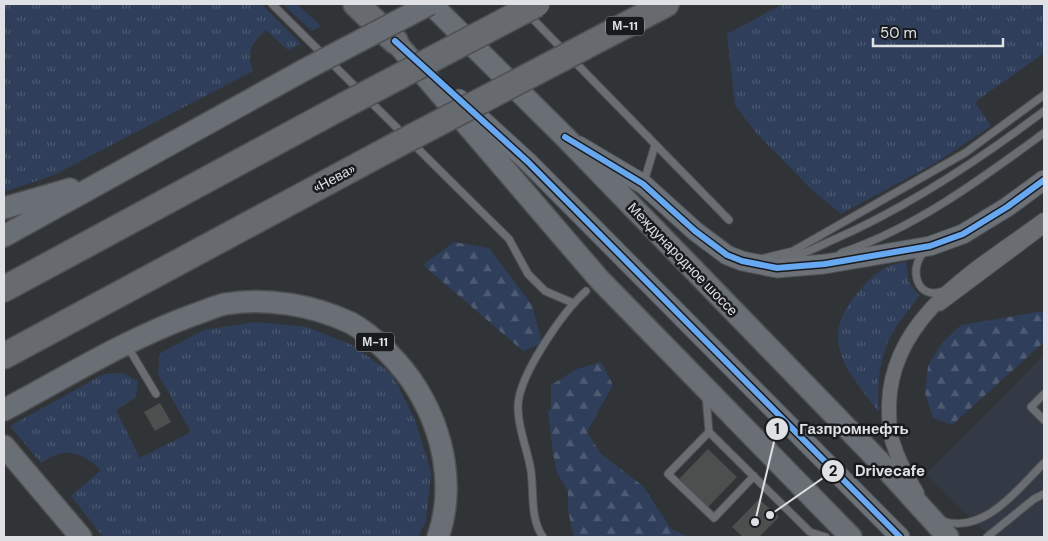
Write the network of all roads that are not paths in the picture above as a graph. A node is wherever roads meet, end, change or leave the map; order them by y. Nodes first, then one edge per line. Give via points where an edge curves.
1 (272, 4) edge
2 (356, 4) edge
3 (430, 4) edge
4 (518, 4) edge
5 (537, 4) edge
6 (666, 4) edge
7 (395, 41) junction
8 (1044, 95) edge
9 (1044, 111) edge
10 (1044, 133) edge
11 (565, 138) junction
12 (655, 145) junction
13 (115, 174) junction
14 (1044, 180) edge
15 (643, 184) junction
16 (4, 208) edge
17 (729, 220) dead end
18 (1044, 220) edge
19 (1044, 230) edge
20 (4, 236) edge
21 (930, 246) junction
22 (750, 263) junction
23 (801, 267) junction
24 (950, 289) junction
25 (4, 290) edge
26 (586, 291) dead end
27 (573, 303) junction
28 (912, 332) junction
29 (126, 345) junction
30 (4, 356) edge
31 (705, 388) junction
32 (156, 394) dead end
33 (1044, 394) edge
34 (4, 410) edge
35 (1044, 420) edge
36 (709, 432) junction
37 (4, 446) edge
38 (1044, 463) edge
39 (754, 476) junction
40 (1044, 494) edge
41 (931, 518) junction
42 (81, 537) edge
43 (438, 537) edge
44 (543, 537) edge
45 (826, 537) edge
46 (851, 537) edge
47 (900, 537) edge
48 (948, 537) edge
49 (987, 537) edge

1 - 27 lane via 509,239 528,274 544,291
2 - 7 highway
3 - 11 main road, Международное шоссе
3 - 13 main road, bridge
4 - 12 lane
5 - 25 highway, bridge
6 - 30 highway, «Нева» / М-11, bridge
7 - 31 main road via 599,279
7 - 47 street via 528,162
8 - 22 lane via 965,153 792,250
9 - 22 lane via 986,154 862,227 793,257
10 - 23 lane via 973,185 923,215 872,242
11 - 15 street
11 - 41 main road, Международное шоссе
12 - 15 lane
12 - 17 lane
13 - 16 main road
13 - 20 main road
14 - 21 street via 963,234
15 - 22 street via 727,255
18 - 24 street
19 - 28 lane
21 - 23 street
21 - 24 lane via 916,262 920,286 927,292 938,294
22 - 23 street
24 - 28 street
26 - 27 lane
27 - 44 lane via 523,381 518,408 531,472 536,528
28 - 41 street via 894,370 889,418 893,444
29 - 32 lane
29 - 34 main road, М-11
29 - 43 main road, М-11 via 169,324 225,304 274,301 352,324 407,372 428,406 447,479 445,515
31 - 36 lane
31 - 46 main road
33 - 35 lane via 1031,407
36 - 39 lane
36 - 39 lane via 668,474 714,518
37 - 42 main road
38 - 41 lane via 986,516 951,524
39 - 45 lane via 810,532
40 - 49 lane
41 - 48 main road, Международное шоссе

